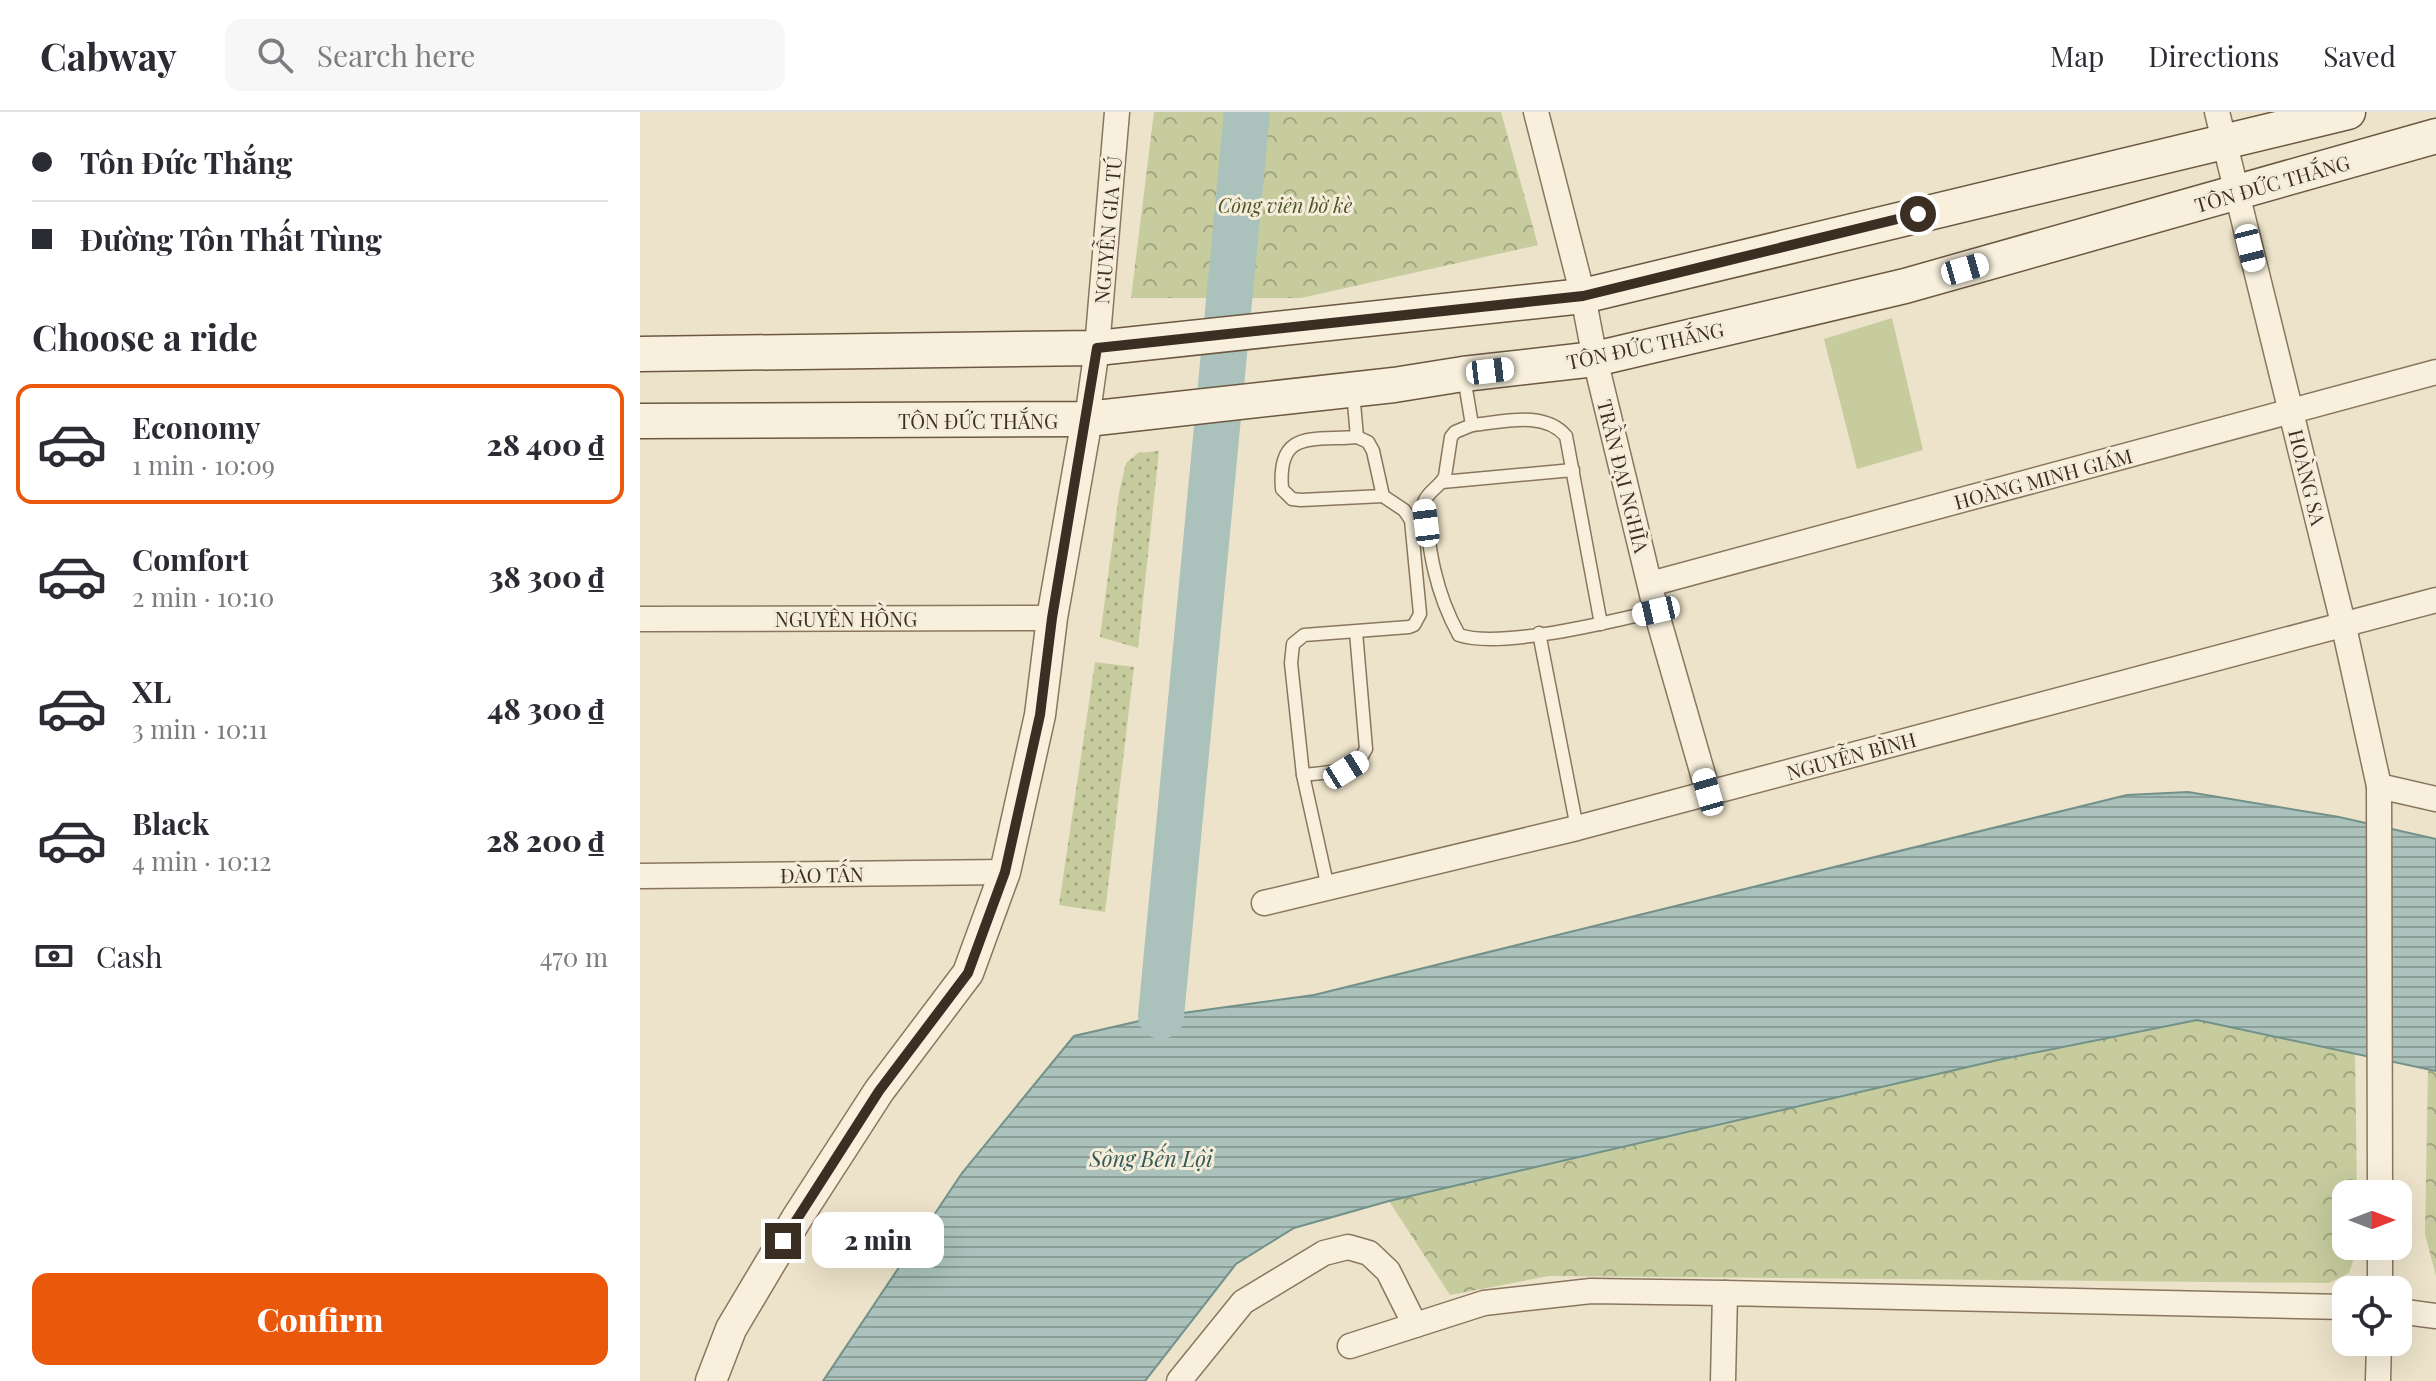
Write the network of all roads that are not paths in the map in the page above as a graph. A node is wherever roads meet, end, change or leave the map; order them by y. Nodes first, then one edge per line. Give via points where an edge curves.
1 (1117, 112) edge
2 (1536, 112) edge
3 (2348, 112) edge
4 (2220, 126) edge
5 (2436, 136) edge
6 (2236, 194) junction
7 (1583, 296) junction
8 (1097, 348) junction
9 (640, 354) edge
10 (1595, 359) junction
11 (2436, 372) edge
12 (1463, 374) junction
13 (1353, 389) junction
14 (2292, 411) junction
15 (1087, 419) junction
16 (640, 421) edge
17 (1472, 425) junction
18 (1357, 437) junction
19 (1573, 470) junction
20 (1442, 482) junction
21 (1383, 496) junction
22 (1650, 584) junction
23 (2436, 600) edge
24 (1656, 611) junction
25 (1052, 618) junction
26 (640, 619) edge
27 (1601, 624) junction
28 (2344, 627) junction
29 (1356, 632) junction
30 (1539, 633) junction
31 (1303, 775) junction
32 (2379, 786) junction
33 (1708, 792) junction
34 (2436, 799) edge
35 (1577, 828) junction
36 (1005, 872) junction
37 (640, 876) edge
38 (1328, 888) junction
39 (1264, 903) dead end
40 (2380, 1180) edge
41 (1725, 1293) junction
42 (2332, 1307) edge
43 (2412, 1313) edge
44 (2436, 1316) edge
45 (1415, 1325) junction
46 (1350, 1346) dead end
47 (2379, 1356) edge
48 (711, 1381) edge
49 (1179, 1381) edge
50 (1723, 1381) edge
51 (2378, 1381) edge

1 - 8 street, NGUYỄN GIA TÚ
2 - 7 street, TRẦN ĐẠI NGHĨA
3 - 4 main road
4 - 6 street, HOÀNG SA
4 - 7 main road
5 - 6 main road, TÔN ĐỨC THẮNG
6 - 10 main road, TÔN ĐỨC THẮNG via 1905,286
6 - 14 street, HOÀNG SA
7 - 8 main road
7 - 10 street, TRẦN ĐẠI NGHĨA
8 - 9 main road
8 - 15 street, NGUYỄN GIA TÚ
10 - 12 main road, TÔN ĐỨC THẮNG
10 - 22 street, TRẦN ĐẠI NGHĨA
11 - 14 street, HOÀNG MINH GIÁM
12 - 13 main road, TÔN ĐỨC THẮNG
12 - 17 lane
13 - 15 main road, TÔN ĐỨC THẮNG
13 - 18 lane
14 - 22 street, HOÀNG MINH GIÁM
14 - 28 street, HOÀNG SA
15 - 16 main road, TÔN ĐỨC THẮNG
15 - 25 street
17 - 19 lane via 1531,420 1557,425 1566,436
17 - 20 lane via 1451,437
18 - 21 lane via 1373,451
18 - 21 lane via 1298,442 1288,449 1280,468 1282,489 1301,500
19 - 20 lane
19 - 27 lane
20 - 30 lane via 1424,502 1431,566 1459,635 1488,641
21 - 29 lane via 1411,520 1420,614 1409,627
22 - 24 street, TRẦN ĐẠI NGHĨA
23 - 28 street, NGUYỄN BÌNH
24 - 27 lane
24 - 33 street, TRẦN ĐẠI NGHĨA
25 - 26 street, NGUYÊN HỒNG
25 - 36 street via 1040,715
27 - 30 lane
28 - 32 street, HOÀNG SA
28 - 33 street, NGUYỄN BÌNH
29 - 31 lane via 1366,749 1346,770
29 - 31 lane via 1304,635 1293,644
30 - 35 lane
31 - 38 lane
32 - 34 street
32 - 40 street, HOÀNG SA
33 - 35 street, NGUYỄN BÌNH
35 - 38 street, NGUYỄN BÌNH
36 - 37 street, ĐÀO TẤN
36 - 48 street via 968,973 879,1091 797,1218 731,1329
38 - 39 street, NGUYỄN BÌNH
41 - 42 street
41 - 45 street via 1591,1291 1484,1303
41 - 50 street
43 - 44 street
45 - 46 street
45 - 49 street via 1388,1271 1369,1253 1348,1247 1324,1253 1243,1302
47 - 51 street

